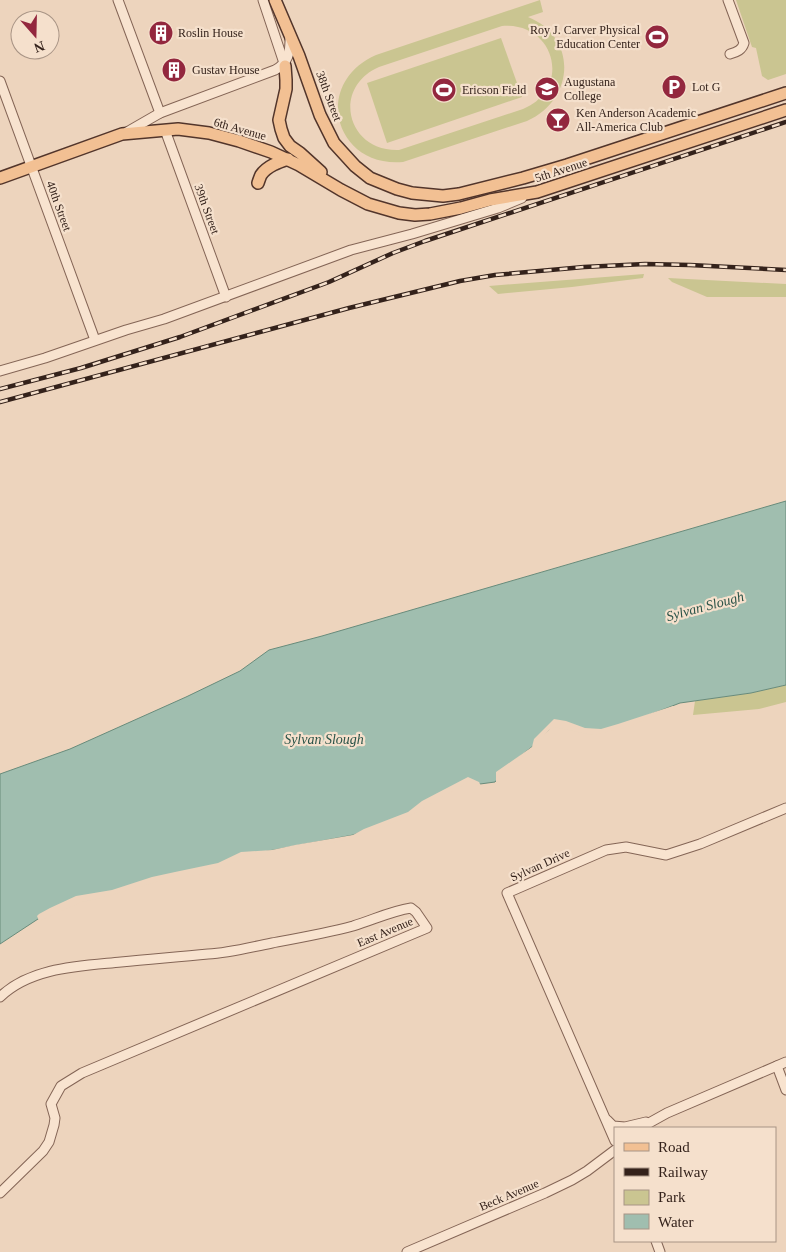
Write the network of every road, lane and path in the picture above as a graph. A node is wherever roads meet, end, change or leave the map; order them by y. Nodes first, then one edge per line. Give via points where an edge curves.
1 (118, 0) edge
2 (262, 0) edge
3 (275, 0) edge
4 (728, 0) edge
5 (290, 35) junction
6 (730, 54) dead end
7 (285, 65) junction
8 (0, 81) edge
9 (786, 93) edge
10 (786, 110) edge
11 (160, 113) junction
12 (165, 130) junction
13 (122, 134) junction
14 (288, 160) junction
15 (31, 167) junction
16 (0, 178) edge
17 (258, 183) dead end
18 (383, 183) joint
19 (340, 190) junction
20 (536, 192) junction
21 (226, 297) junction
22 (95, 340) junction
23 (0, 371) edge
24 (786, 808) edge
25 (0, 997) edge
26 (786, 1062) edge
27 (777, 1066) junction
28 (786, 1090) edge
29 (605, 1118) junction
30 (655, 1119) junction
31 (619, 1127) edge
32 (628, 1127) edge
33 (642, 1127) edge
34 (614, 1139) edge
35 (614, 1151) edge
36 (0, 1193) edge
37 (407, 1252) edge

1 - 11 street
2 - 7 street
3 - 5 main road, 38th Street
4 - 6 street via 744,43 740,50
5 - 7 street via 290,51
5 - 18 main road, 38th Street via 334,143 355,166
7 - 11 street, 6th Avenue
7 - 19 main road via 286,89 279,120 284,138
8 - 15 street, 40th Street
9 - 18 main road, 5th Avenue via 567,165 458,194 412,193
10 - 20 main road, 5th Avenue
11 - 13 street, 6th Avenue
12 - 13 main road, 6th Avenue
12 - 14 main road, 6th Avenue via 209,133
12 - 21 street, 39th Street
13 - 15 main road, 6th Avenue
14 - 17 main road via 268,169
14 - 19 main road, 6th Avenue
15 - 16 main road, 6th Avenue
15 - 22 street, 40th Street
19 - 20 main road, 5th Avenue via 368,204 415,215
20 - 21 street via 498,208 351,250
21 - 22 street
22 - 23 street
24 - 29 street, Sylvan Drive via 666,855 626,847 606,850 507,893
25 - 36 street, East Avenue via 49,972 237,950 349,927 411,908 427,928 82,1073 61,1086 51,1104 55,1118 49,1142
26 - 27 street
27 - 28 street
27 - 30 street
29 - 31 street
29 - 34 street, Sylvan Drive
30 - 32 street
30 - 33 street
35 - 37 street, Beck Avenue via 572,1180

